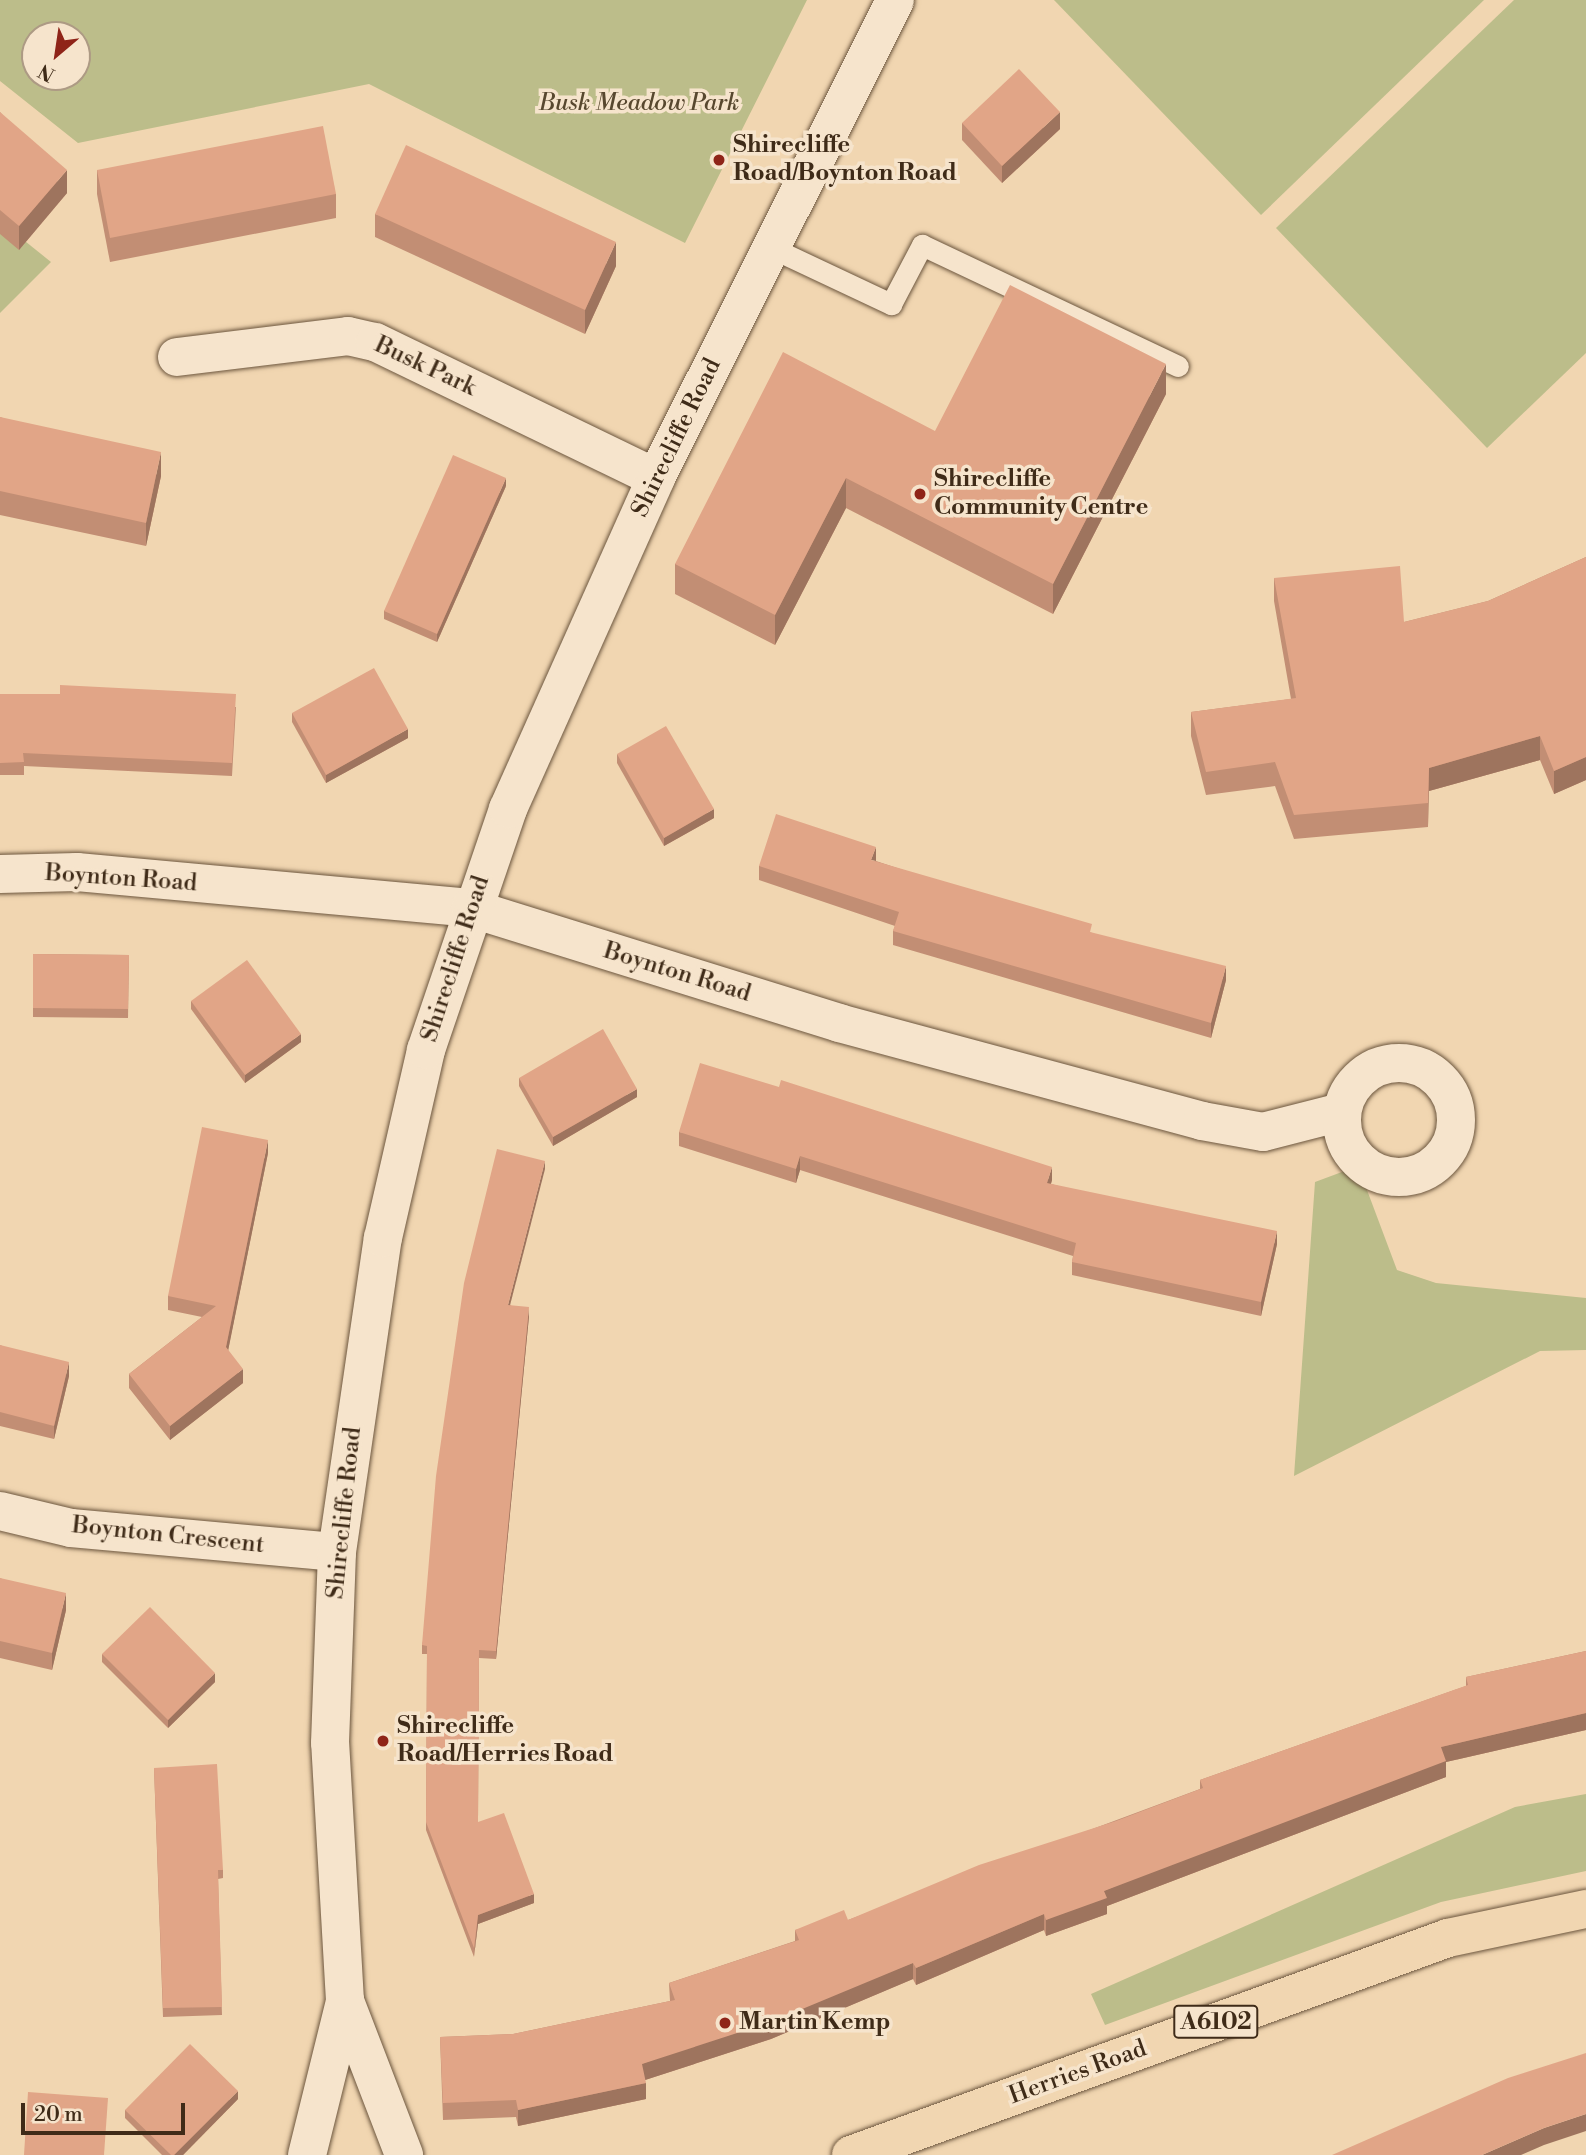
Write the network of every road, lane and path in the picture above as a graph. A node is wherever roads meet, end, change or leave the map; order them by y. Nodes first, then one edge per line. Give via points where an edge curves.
1 (895, 0) edge
2 (772, 248) junction
3 (177, 357) dead end
4 (1178, 366) dead end
5 (656, 478) junction
6 (0, 874) edge
7 (470, 908) junction
8 (1342, 1112) dead end
9 (0, 1511) edge
10 (337, 1552) junction
11 (1586, 1909) edge
12 (345, 2001) junction
13 (307, 2155) edge
14 (404, 2155) edge
15 (851, 2155) edge

1 - 2 street, Shirecliffe Road
2 - 4 lane via 891,304 922,245
2 - 5 street, Shirecliffe Road
3 - 5 street, Busk Park via 348,336 375,342
5 - 7 street, Shirecliffe Road
6 - 7 street, Boynton Road via 77,872
7 - 8 street, Boynton Road via 839,1023 1202,1121 1263,1132
7 - 10 street, Shirecliffe Road via 426,1050 383,1238
9 - 10 street, Boynton Crescent via 71,1528
10 - 12 street, Shirecliffe Road via 330,1744
11 - 15 main road, Herries Road / A6102 via 1448,1938
12 - 13 street, Shirecliffe Road
12 - 14 street, Shirecliffe Road

